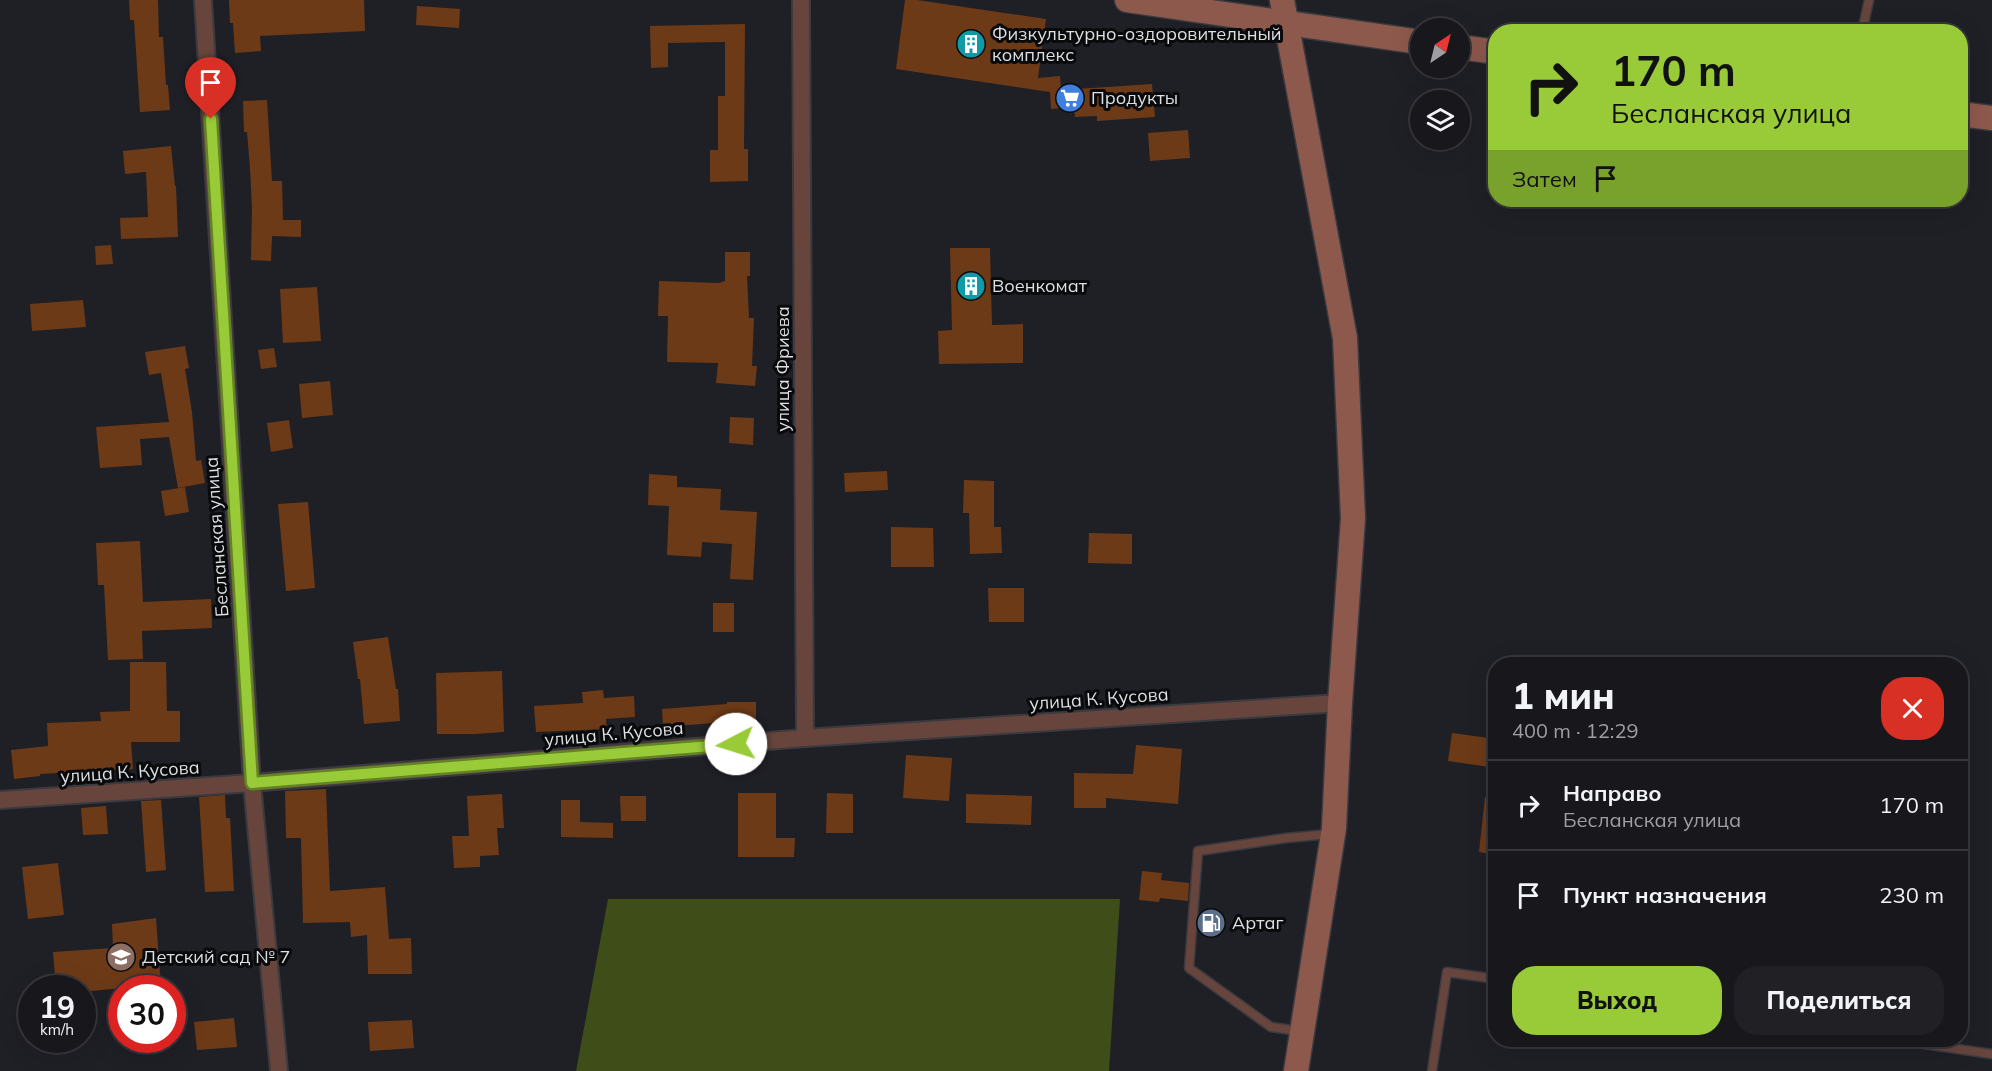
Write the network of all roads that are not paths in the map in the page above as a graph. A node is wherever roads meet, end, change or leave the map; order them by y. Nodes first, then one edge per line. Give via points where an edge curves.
1 (203, 0) edge
2 (801, 0) edge
3 (1126, 0) edge
4 (1282, 0) edge
5 (1869, 0) edge
6 (1286, 24) junction
7 (1864, 24) edge
8 (1410, 41) edge
9 (1470, 48) edge
10 (1488, 51) edge
11 (1968, 115) edge
12 (1992, 118) edge
13 (1340, 703) junction
14 (805, 738) junction
15 (252, 783) junction
16 (0, 800) edge
17 (1333, 834) junction
18 (1488, 978) edge
19 (1302, 1031) junction
20 (1944, 1047) edge
21 (1992, 1054) edge
22 (279, 1071) edge
23 (1296, 1071) edge
24 (1432, 1071) edge

1 - 15 street, Бесланская улица
2 - 14 street, улица Фриева
3 - 6 main road
4 - 6 main road
5 - 7 lane
6 - 8 main road
6 - 13 main road via 1345,338 1353,518
9 - 10 main road
11 - 12 main road
13 - 14 street, улица К. Кусова
13 - 17 main road
14 - 15 street, улица К. Кусова
15 - 16 street, улица К. Кусова
15 - 22 street, Бесланская улица
17 - 19 main road
17 - 19 lane via 1198,851 1189,968 1271,1027
18 - 24 lane via 1447,972
19 - 23 main road
20 - 21 lane

